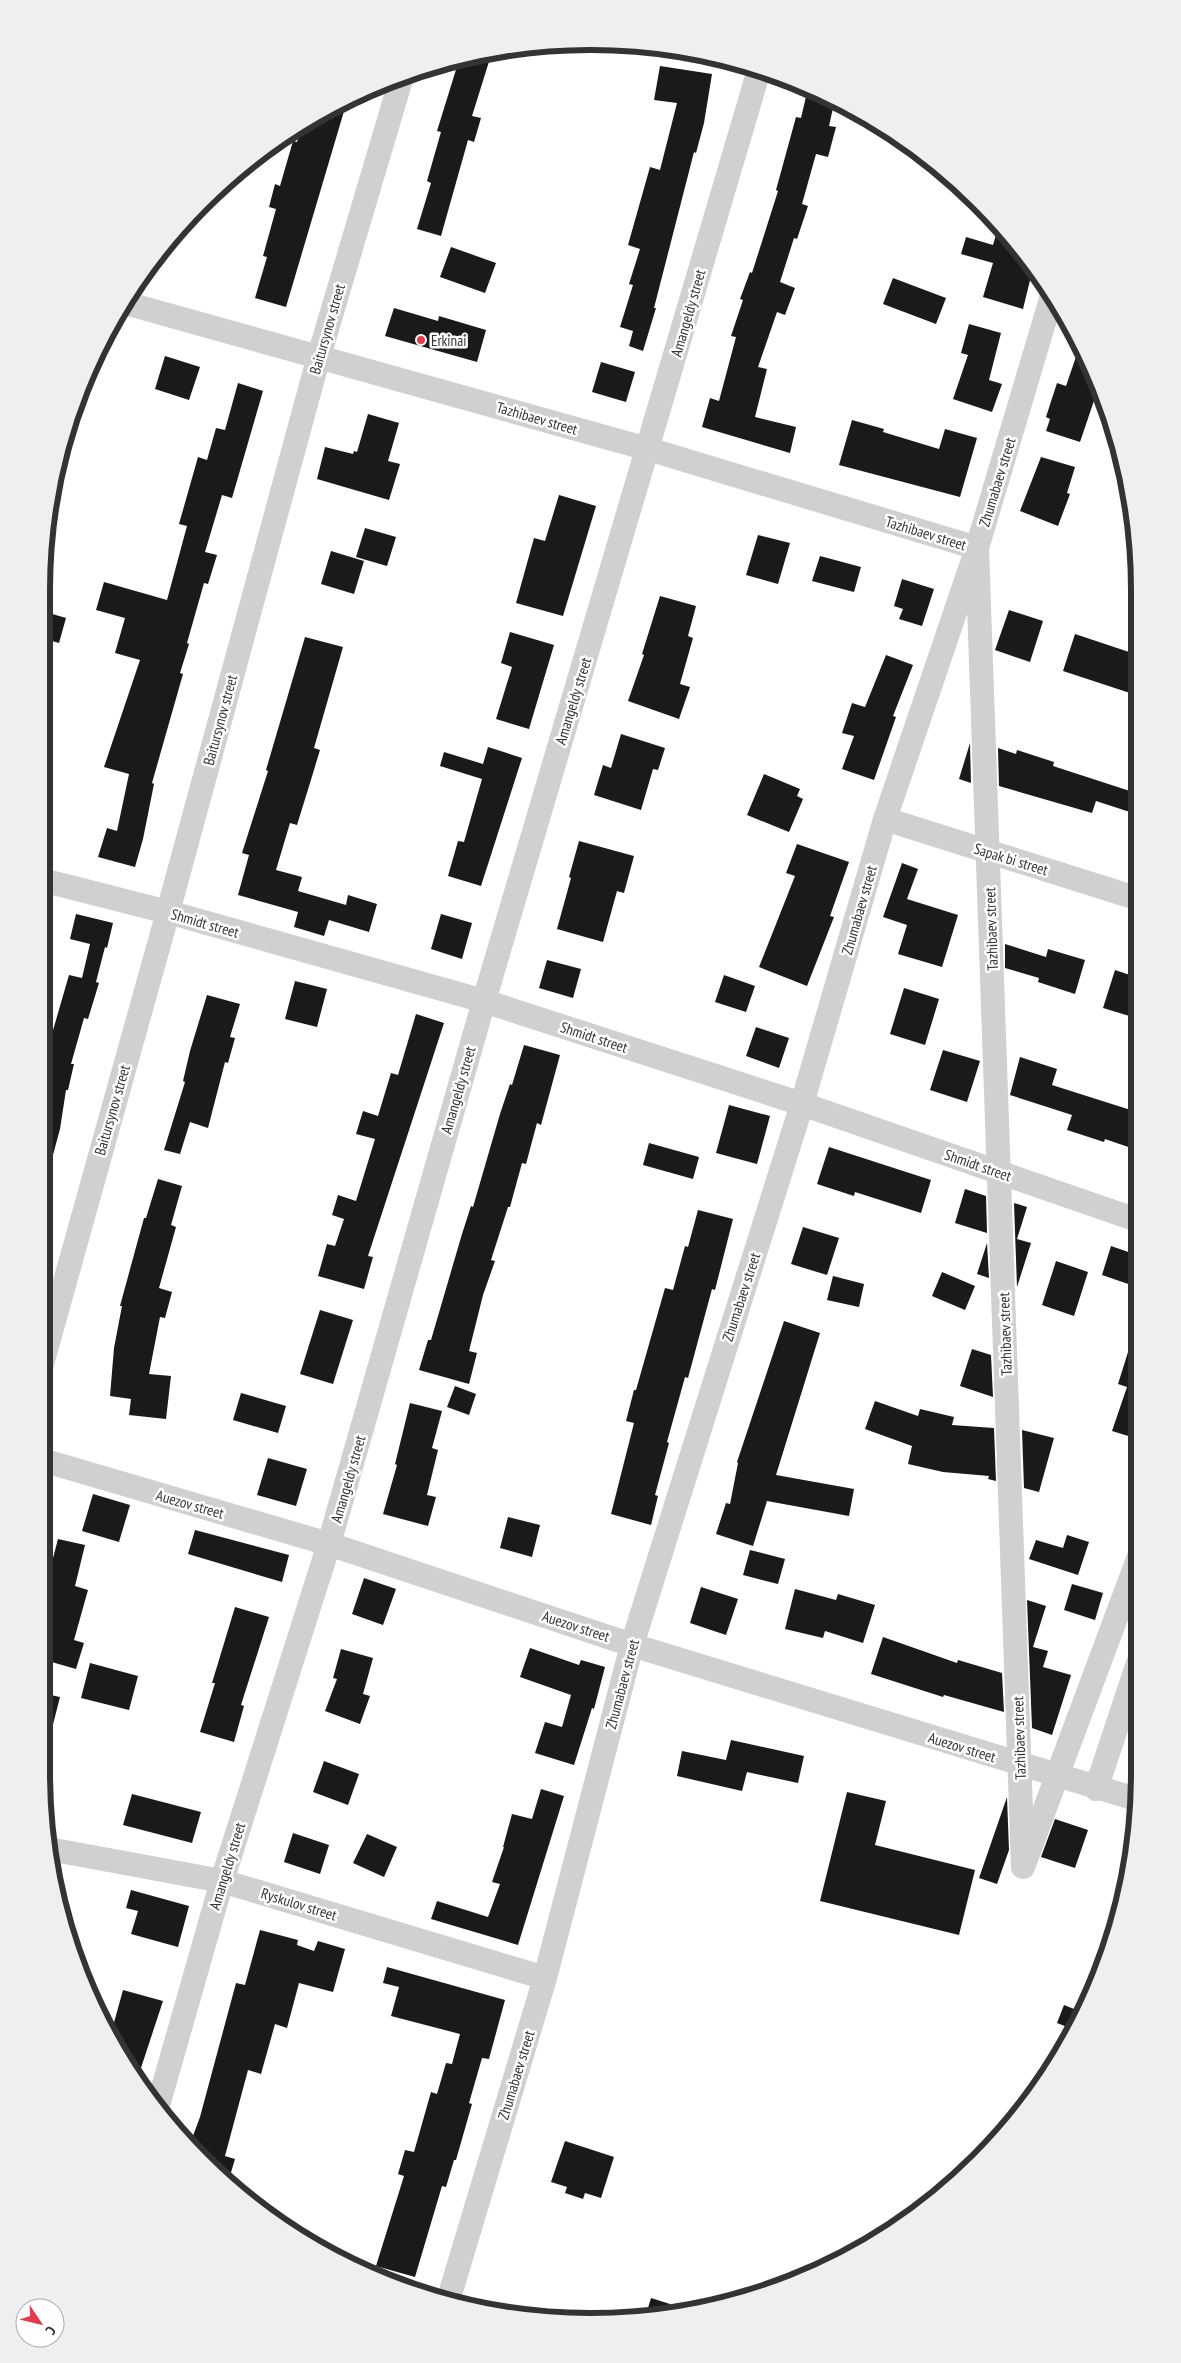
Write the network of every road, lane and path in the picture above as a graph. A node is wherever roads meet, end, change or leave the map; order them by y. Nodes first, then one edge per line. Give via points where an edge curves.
1 (757, 77) edge
2 (399, 85) edge
3 (132, 305) edge
4 (1049, 305) edge
5 (319, 356) junction
6 (648, 449) junction
7 (978, 548) junction
8 (885, 819) junction
9 (50, 882) edge
10 (1131, 896) edge
11 (168, 912) junction
12 (484, 1001) junction
13 (802, 1104) junction
14 (1131, 1218) edge
15 (50, 1335) edge
16 (50, 1462) edge
17 (329, 1544) junction
18 (1131, 1578) edge
19 (632, 1645) junction
20 (1131, 1684) edge
21 (1096, 1789) junction
22 (1130, 1798) edge
23 (56, 1850) edge
24 (222, 1881) junction
25 (546, 1978) junction
26 (160, 2099) edge
27 (450, 2295) edge

1 - 6 street, Amangeldy street
2 - 5 street, Baitursynov street
3 - 5 street, Tazhibaev street
4 - 7 street, Zhumabaev street
5 - 6 street, Tazhibaev street
5 - 11 street, Baitursynov street
6 - 7 street, Tazhibaev street
6 - 12 street, Amangeldy street
7 - 8 street, Zhumabaev street
7 - 18 street, Tazhibaev street via 1023,1867
8 - 10 street, Sapak bi street
8 - 13 street, Zhumabaev street
9 - 11 street, Shmidt street
11 - 12 street, Shmidt street
11 - 15 street, Baitursynov street
12 - 13 street, Shmidt street
12 - 17 street, Amangeldy street
13 - 14 street, Shmidt street
13 - 19 street, Zhumabaev street
16 - 17 street, Auezov street
17 - 19 street, Auezov street
17 - 24 street, Amangeldy street
19 - 21 street, Auezov street
19 - 25 street, Zhumabaev street
20 - 21 street
21 - 22 street, Auezov street
23 - 24 street, Ryskulov street
24 - 25 street, Ryskulov street
24 - 26 street, Amangeldy street
25 - 27 street, Zhumabaev street

